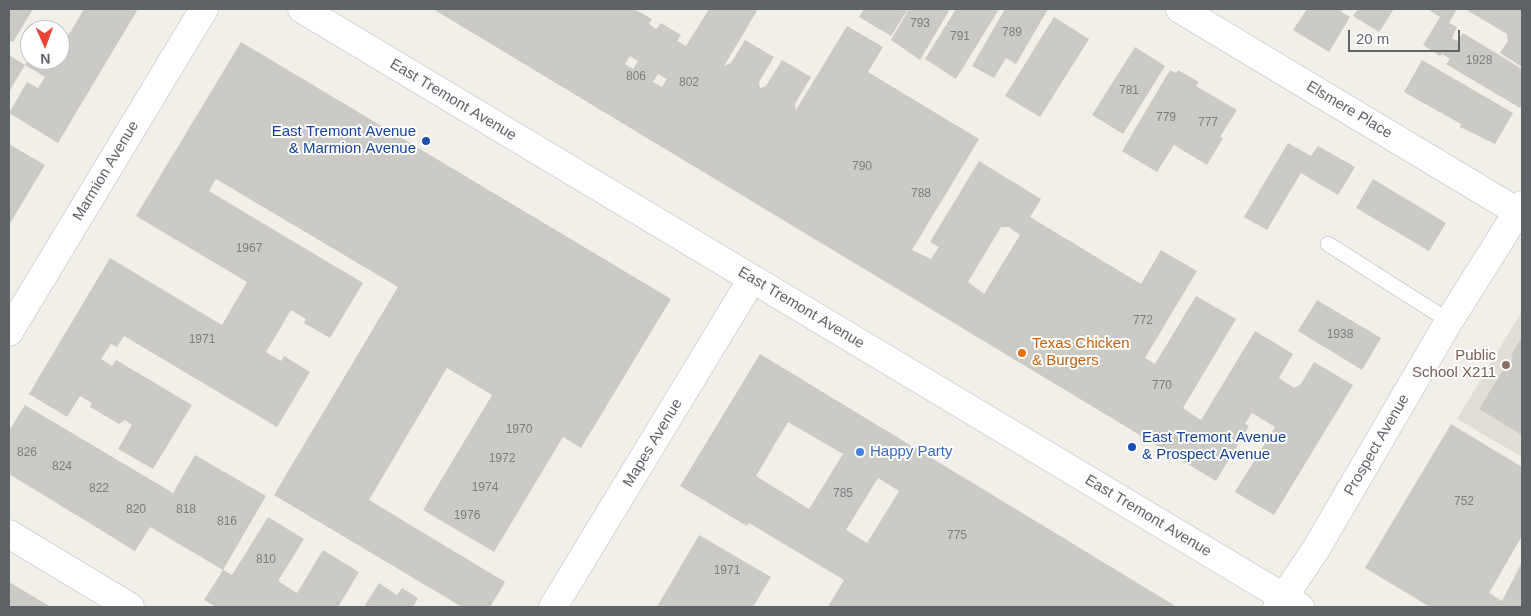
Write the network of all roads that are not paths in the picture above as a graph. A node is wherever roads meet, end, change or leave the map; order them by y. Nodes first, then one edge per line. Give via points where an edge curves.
1 (204, 9) edge
2 (302, 9) edge
3 (1180, 9) edge
4 (1520, 208) edge
5 (1328, 244) dead end
6 (752, 279) junction
7 (1449, 321) junction
8 (9, 332) edge
9 (9, 534) edge
10 (1287, 604) edge
11 (130, 607) edge
12 (553, 607) edge

1 - 8 street, Marmion Avenue
2 - 6 street, East Tremont Avenue
3 - 4 street, Elsmere Place
4 - 7 street, Prospect Avenue
5 - 7 lane
6 - 10 street, East Tremont Avenue
6 - 12 street, Mapes Avenue
7 - 10 street, Prospect Avenue
9 - 11 street

